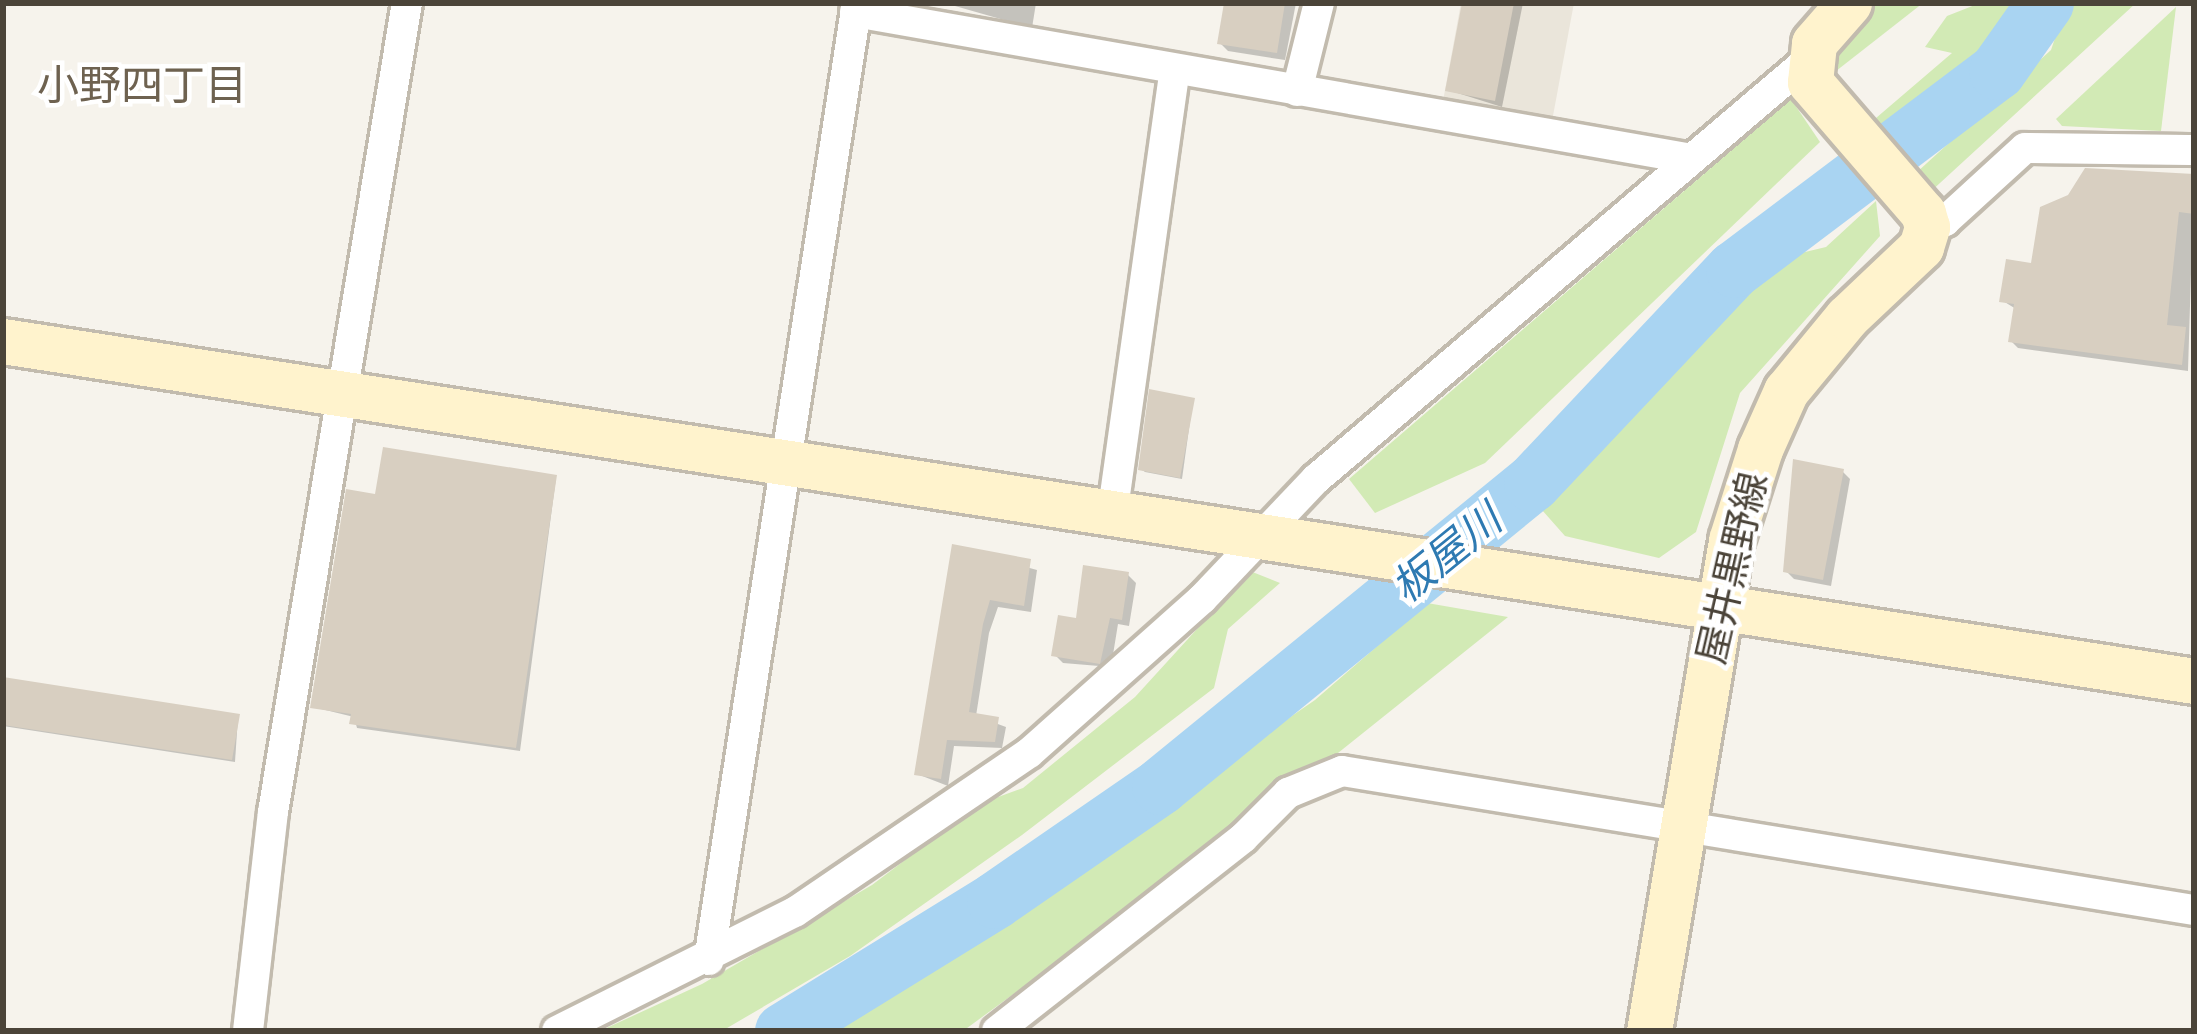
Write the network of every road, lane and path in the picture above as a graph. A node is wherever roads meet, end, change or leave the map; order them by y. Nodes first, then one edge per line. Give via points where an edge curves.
1 (406, 3) edge
2 (1319, 3) edge
3 (1850, 3) edge
4 (856, 8) edge
5 (1808, 72) junction
6 (1174, 73) junction
7 (1297, 92) junction
8 (2194, 150) edge
9 (1686, 158) junction
10 (1925, 220) junction
11 (3, 341) edge
12 (344, 396) junction
13 (786, 462) junction
14 (1112, 516) junction
15 (1270, 537) junction
16 (1719, 609) junction
17 (2194, 681) edge
18 (1678, 829) junction
19 (2194, 910) edge
20 (709, 960) junction
21 (248, 1031) edge
22 (557, 1031) edge
23 (997, 1031) edge
24 (1649, 1031) edge

1 - 12 street
2 - 7 street
3 - 5 street
4 - 6 street
4 - 13 street
5 - 9 street
5 - 10 street
6 - 7 street
6 - 14 street
7 - 9 street
8 - 10 street via 2025,148 1945,221
9 - 15 street
10 - 16 street, 屋井黒野線 via 1921,248 1847,317 1786,392 1731,540
11 - 12 street
12 - 13 street
12 - 21 street via 272,812
13 - 14 street
13 - 20 street
14 - 15 street
15 - 16 street
15 - 20 street via 1029,753 795,913
16 - 17 street
16 - 18 street, 屋井黒野線
18 - 19 street
18 - 23 street via 1342,771 1288,793 1244,838
18 - 24 street, 屋井黒野線
20 - 22 street

